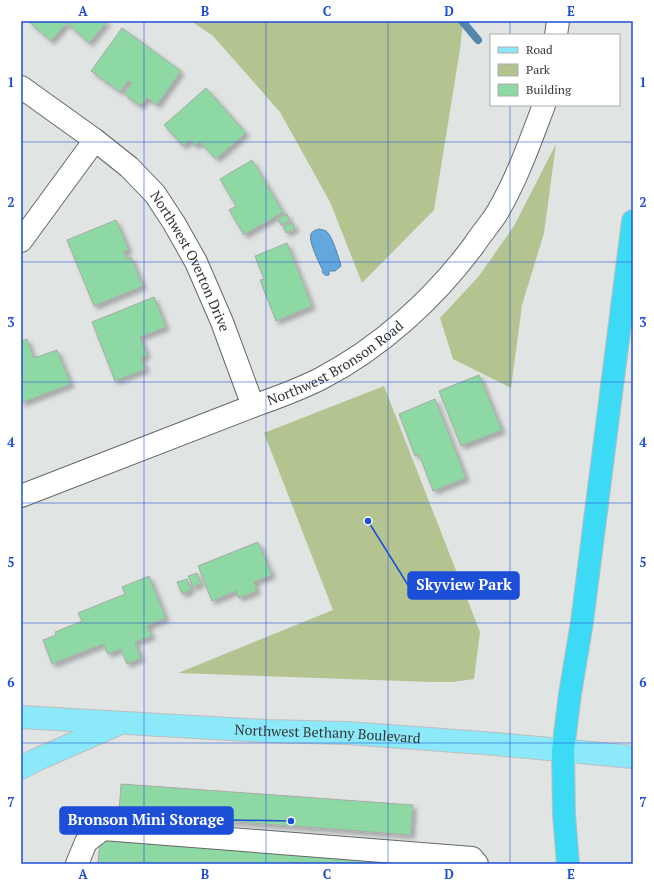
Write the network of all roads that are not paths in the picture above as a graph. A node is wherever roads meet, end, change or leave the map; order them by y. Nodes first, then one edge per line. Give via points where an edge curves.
1 (558, 21) edge
2 (556, 34) edge
3 (21, 87) edge
4 (544, 106) edge
5 (95, 140) junction
6 (633, 221) edge
7 (21, 241) edge
8 (253, 406) junction
9 (21, 496) edge
10 (21, 717) edge
11 (122, 723) junction
12 (563, 750) junction
13 (633, 757) edge
14 (21, 768) edge
15 (77, 864) edge
16 (477, 864) edge
17 (568, 864) edge

1 - 2 street
3 - 5 street, Northwest Overton Drive
4 - 8 street, Northwest Bronson Road via 523,161 496,214 461,262 420,308 356,358 299,389
5 - 7 street
5 - 8 street, Northwest Overton Drive via 129,167 155,194 174,223 196,262 222,322
6 - 12 highway via 582,622
8 - 9 street, Northwest Bronson Road
10 - 11 main road, Northwest Bethany Boulevard
11 - 12 main road, Northwest Bethany Boulevard via 347,733
11 - 14 main road
12 - 13 main road, Northwest Bethany Boulevard
12 - 17 highway
15 - 16 street via 86,842 103,829 472,858

